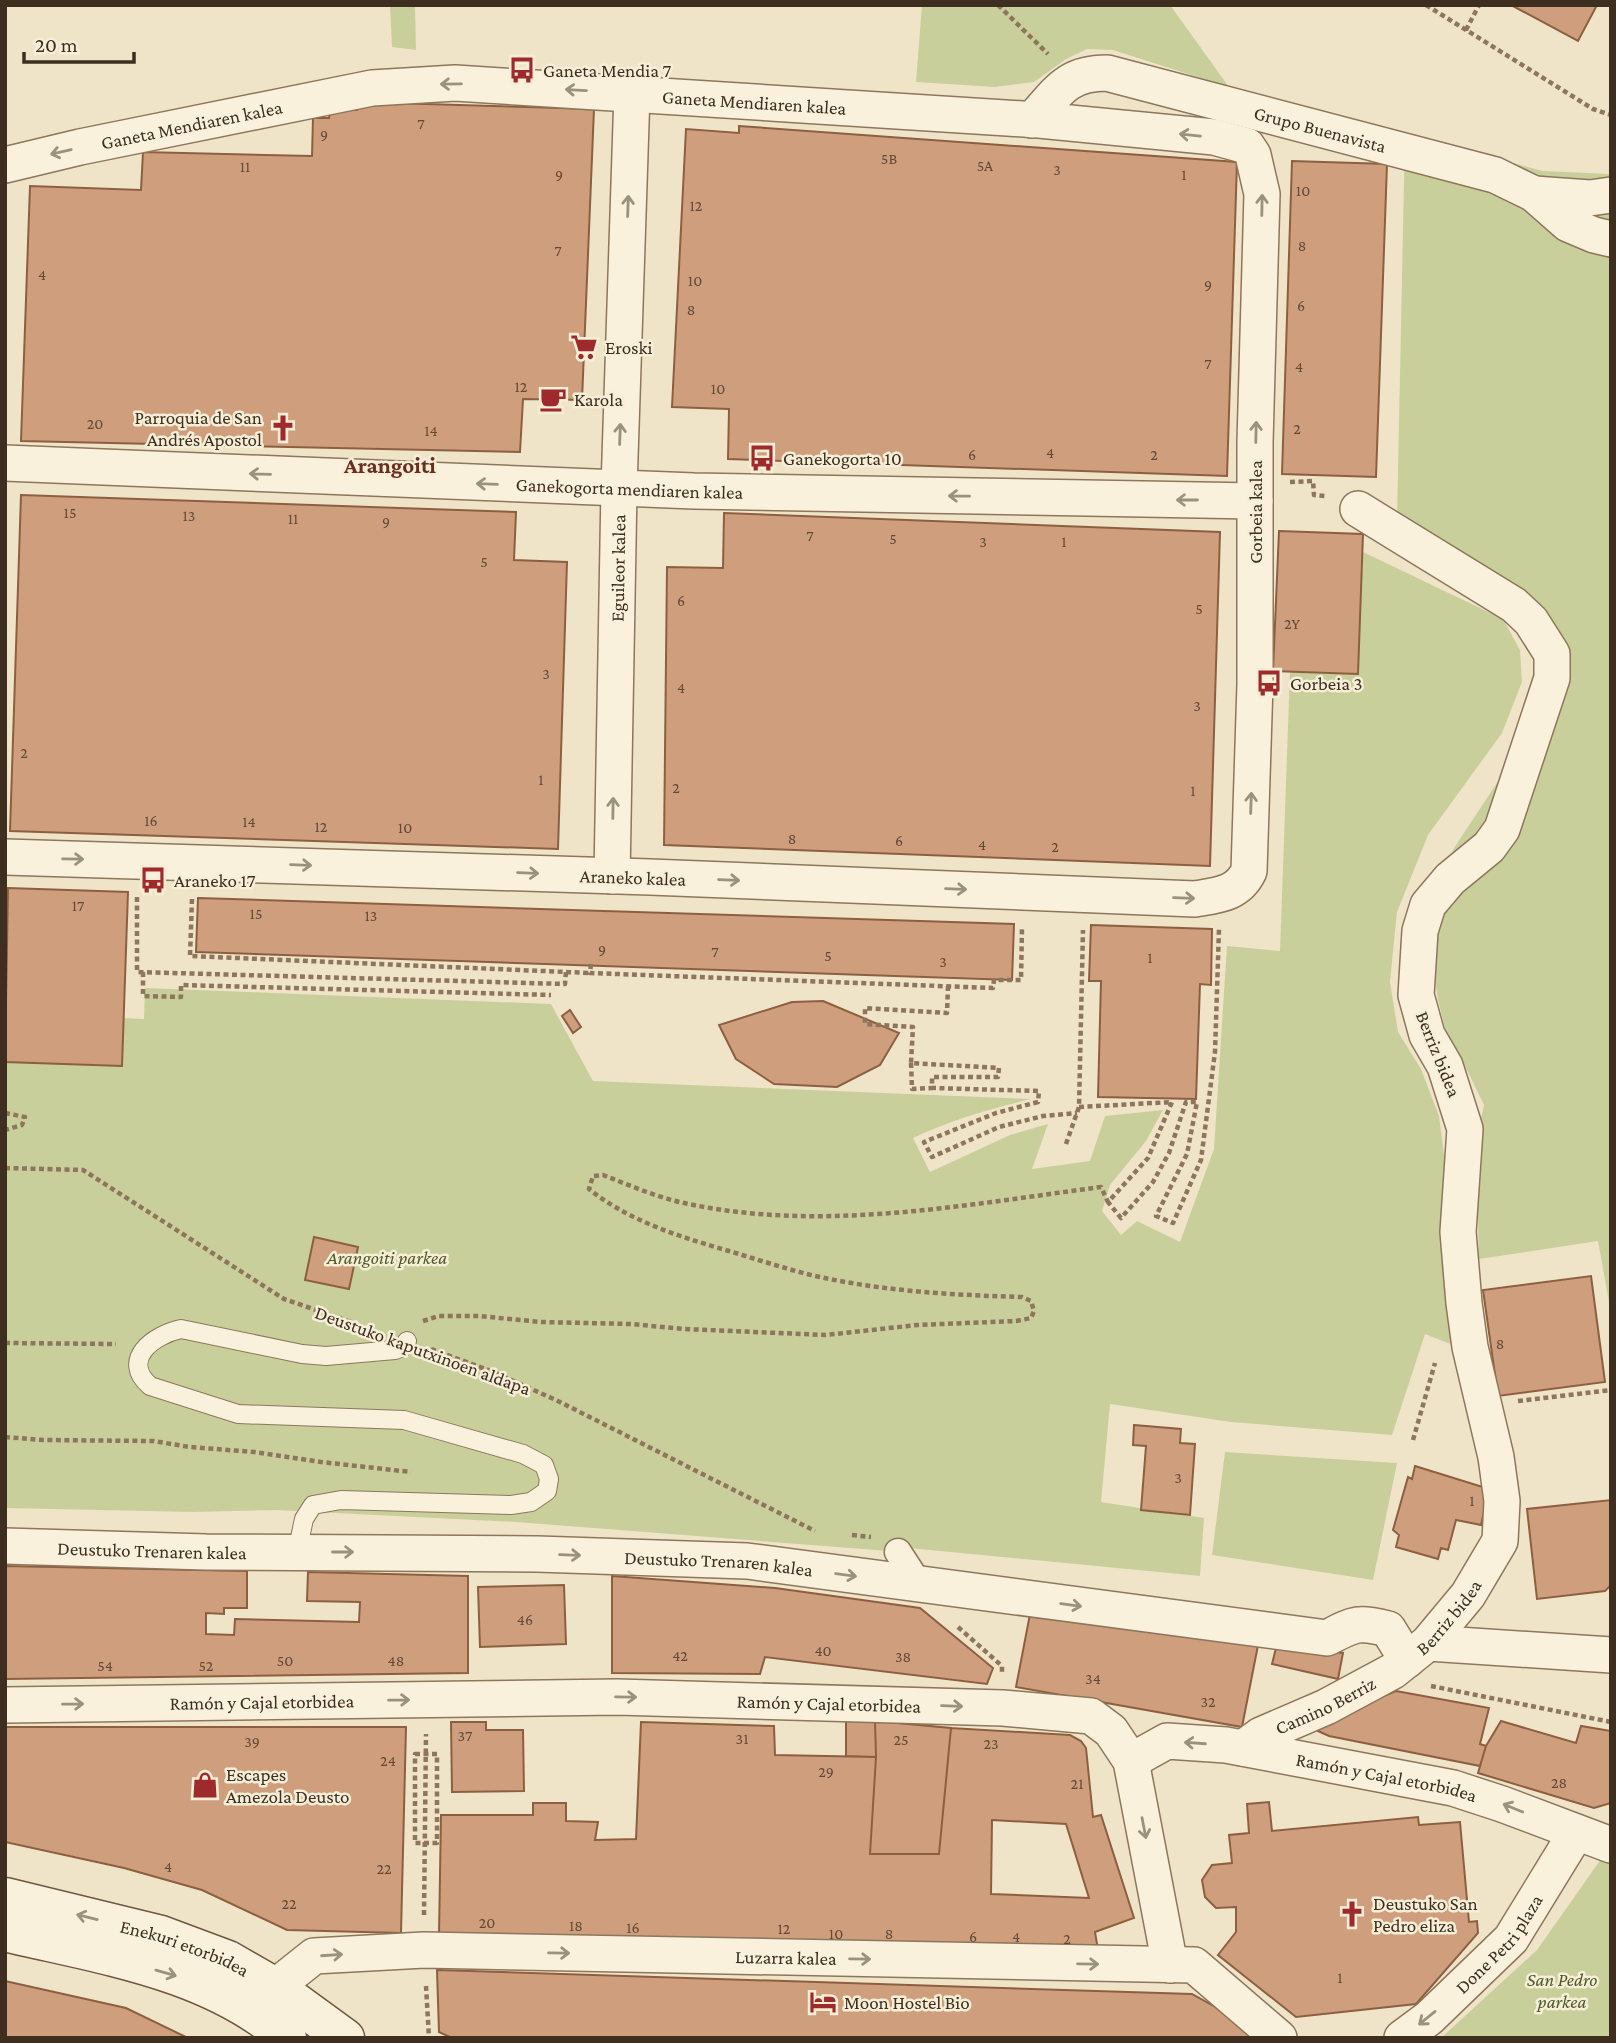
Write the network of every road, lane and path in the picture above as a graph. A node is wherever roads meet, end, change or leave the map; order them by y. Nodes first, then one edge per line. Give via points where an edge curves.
1 (999, 5) edge
2 (1426, 5) edge
3 (1479, 5) edge
4 (1466, 30) junction
5 (1072, 78) junction
6 (632, 93) junction
7 (1611, 115) edge
8 (1032, 120) junction
9 (1252, 155) joint
10 (5, 165) edge
11 (1534, 194) junction
12 (1611, 195) edge
13 (1611, 239) edge
14 (5, 463) edge
15 (1287, 482) dead end
16 (619, 488) junction
17 (1255, 500) junction
18 (1347, 502) joint
19 (5, 857) edge
20 (1248, 871) joint
21 (612, 876) junction
22 (137, 886) dead end
23 (193, 887) dead end
24 (1022, 916) dead end
25 (1083, 919) dead end
26 (1219, 925) dead end
27 (591, 964) dead end
28 (566, 971) junction
29 (143, 972) junction
30 (590, 972) junction
31 (948, 986) junction
32 (551, 995) dead end
33 (911, 1063) junction
34 (932, 1088) junction
35 (1079, 1107) junction
36 (5, 1113) edge
37 (1077, 1113) junction
38 (5, 1130) edge
39 (1066, 1144) dead end
40 (5, 1168) edge
41 (1108, 1202) junction
42 (407, 1341) junction
43 (5, 1343) edge
44 (145, 1349) junction
45 (1436, 1357) dead end
46 (1611, 1390) edge
47 (1484, 1405) junction
48 (5, 1437) edge
49 (1413, 1440) dead end
50 (419, 1472) dead end
51 (825, 1532) dead end
52 (839, 1534) dead end
53 (5, 1546) edge
54 (297, 1552) junction
55 (904, 1562) dead end
56 (955, 1625) dead end
57 (1611, 1655) edge
58 (1419, 1663) junction
59 (1002, 1666) dead end
60 (5, 1705) edge
61 (1611, 1722) edge
62 (426, 1731) dead end
63 (1243, 1748) junction
64 (426, 1754) junction
65 (1131, 1761) junction
66 (1576, 1833) junction
67 (426, 1843) junction
68 (1611, 1845) edge
69 (5, 1897) edge
70 (5, 1932) edge
71 (1170, 1965) junction
72 (275, 1987) junction
73 (287, 2038) edge
74 (345, 2038) edge
75 (1279, 2038) edge
76 (1402, 2038) edge

1 - 5 path
2 - 4 path
3 - 4 path
4 - 7 path via 1593,109
5 - 8 street
5 - 11 street, Grupo Buenavista via 1107,73 1495,175
6 - 8 street, Ganeta Mendiaren kalea
6 -> 10 street, Ganeta Mendiaren kalea via 456,83 372,88
16 -> 6 street, Eguileor kalea
9 -> 8 street, Ganeta Mendiaren kalea via 1247,146 1214,137
17 -> 9 street, Gorbeia kalea via 1262,194
11 - 12 street
11 - 13 street, Grupo Buenavista via 1568,224
16 -> 14 street, Ganekogorta mendiaren kalea
15 - 18 path via 1313,481 1314,495
17 -> 16 street, Ganekogorta mendiaren kalea
21 -> 16 street, Eguileor kalea
20 -> 17 street, Gorbeia kalea
18 - 47 street, Berriz bidea via 1514,606 1531,621 1552,654 1552,678 1502,829 1428,905 1416,972 1416,995 1427,1035 1446,1066 1465,1129 1458,1232 1470,1348
19 -> 21 street, Araneko kalea
21 -> 20 street, Araneko kalea via 1195,899 1226,894 1243,883
22 - 29 path via 136,972
23 - 28 path via 190,956
24 - 31 path via 1021,980 994,980 993,988
25 - 35 path
26 - 41 path via 1215,1052 1201,1160 1173,1223 1156,1216 1186,1154 1197,1102 1186,1102 1169,1153 1153,1182 1121,1218
27 - 30 path
28 - 29 path via 565,984
28 - 30 path
29 - 32 path via 143,996 181,998 181,985
30 - 31 path
31 - 33 path via 947,1013 865,1009 865,1024 913,1027
33 - 34 path via 912,1089
33 - 34 path via 999,1068 998,1077 932,1077
34 - 37 path via 1039,1091 1038,1102 996,1113 924,1142 932,1157 999,1127
35 - 37 path
35 - 41 path via 1172,1102 1148,1158
36 - 38 path via 25,1117 22,1125
37 - 39 path
40 - 42 path, Deustuko kaputxinoen aldapa via 83,1170 284,1299
41 - 42 path via 1101,1186 875,1215 823,1217 682,1203 603,1175 593,1176 589,1189 603,1200 656,1227 706,1244 811,1275 876,1286 943,1295 1022,1297 1031,1301 1034,1311 1031,1318 1016,1321 826,1335 439,1316 426,1319
42 - 44 lane via 395,1350 326,1356 181,1329 165,1332
42 - 51 path, Deustuko kaputxinoen aldapa via 556,1400 811,1530
43 - 44 path via 115,1343
44 - 54 lane via 137,1369 150,1387 238,1414 404,1420 523,1454 544,1465 549,1479 547,1491 531,1502 511,1505 341,1500 313,1505 304,1519
45 - 49 path
46 - 47 path
47 - 58 street, Berriz bidea via 1502,1500 1500,1541
48 - 50 path via 153,1441
52 - 55 path via 894,1540
53 - 54 street, Deustuko Trenaren kalea
54 -> 58 street, Deustuko Trenaren kalea via 537,1553 747,1562 1327,1638 1354,1624 1372,1625 1388,1629
56 - 59 path
57 - 58 street
58 - 61 path
58 - 63 street, Camino Berriz via 1393,1671
60 -> 65 street, Ramón y Cajal etorbidea via 617,1697 1003,1708 1091,1716 1111,1731
62 - 64 path
63 -> 65 street, Ramón y Cajal etorbidea via 1167,1741
66 -> 63 street, Ramón y Cajal etorbidea via 1452,1788
64 - 67 path
64 - 67 path via 437,1754 437,1843
64 - 67 path via 415,1754 415,1843
65 -> 71 street
66 - 68 street, Ramón y Cajal etorbidea
66 -> 76 street, Done Petri plaza via 1511,1939
72 -> 69 main road, Enekuri etorbidea via 228,1960 162,1935
70 -> 73 main road, Enekuri etorbidea via 190,1979 266,2019
72 -> 71 street, Luzarra kalea via 314,1956 424,1951
71 - 75 street, Luzarra kalea via 1194,1965
72 - 74 main road, Enekuri etorbidea

